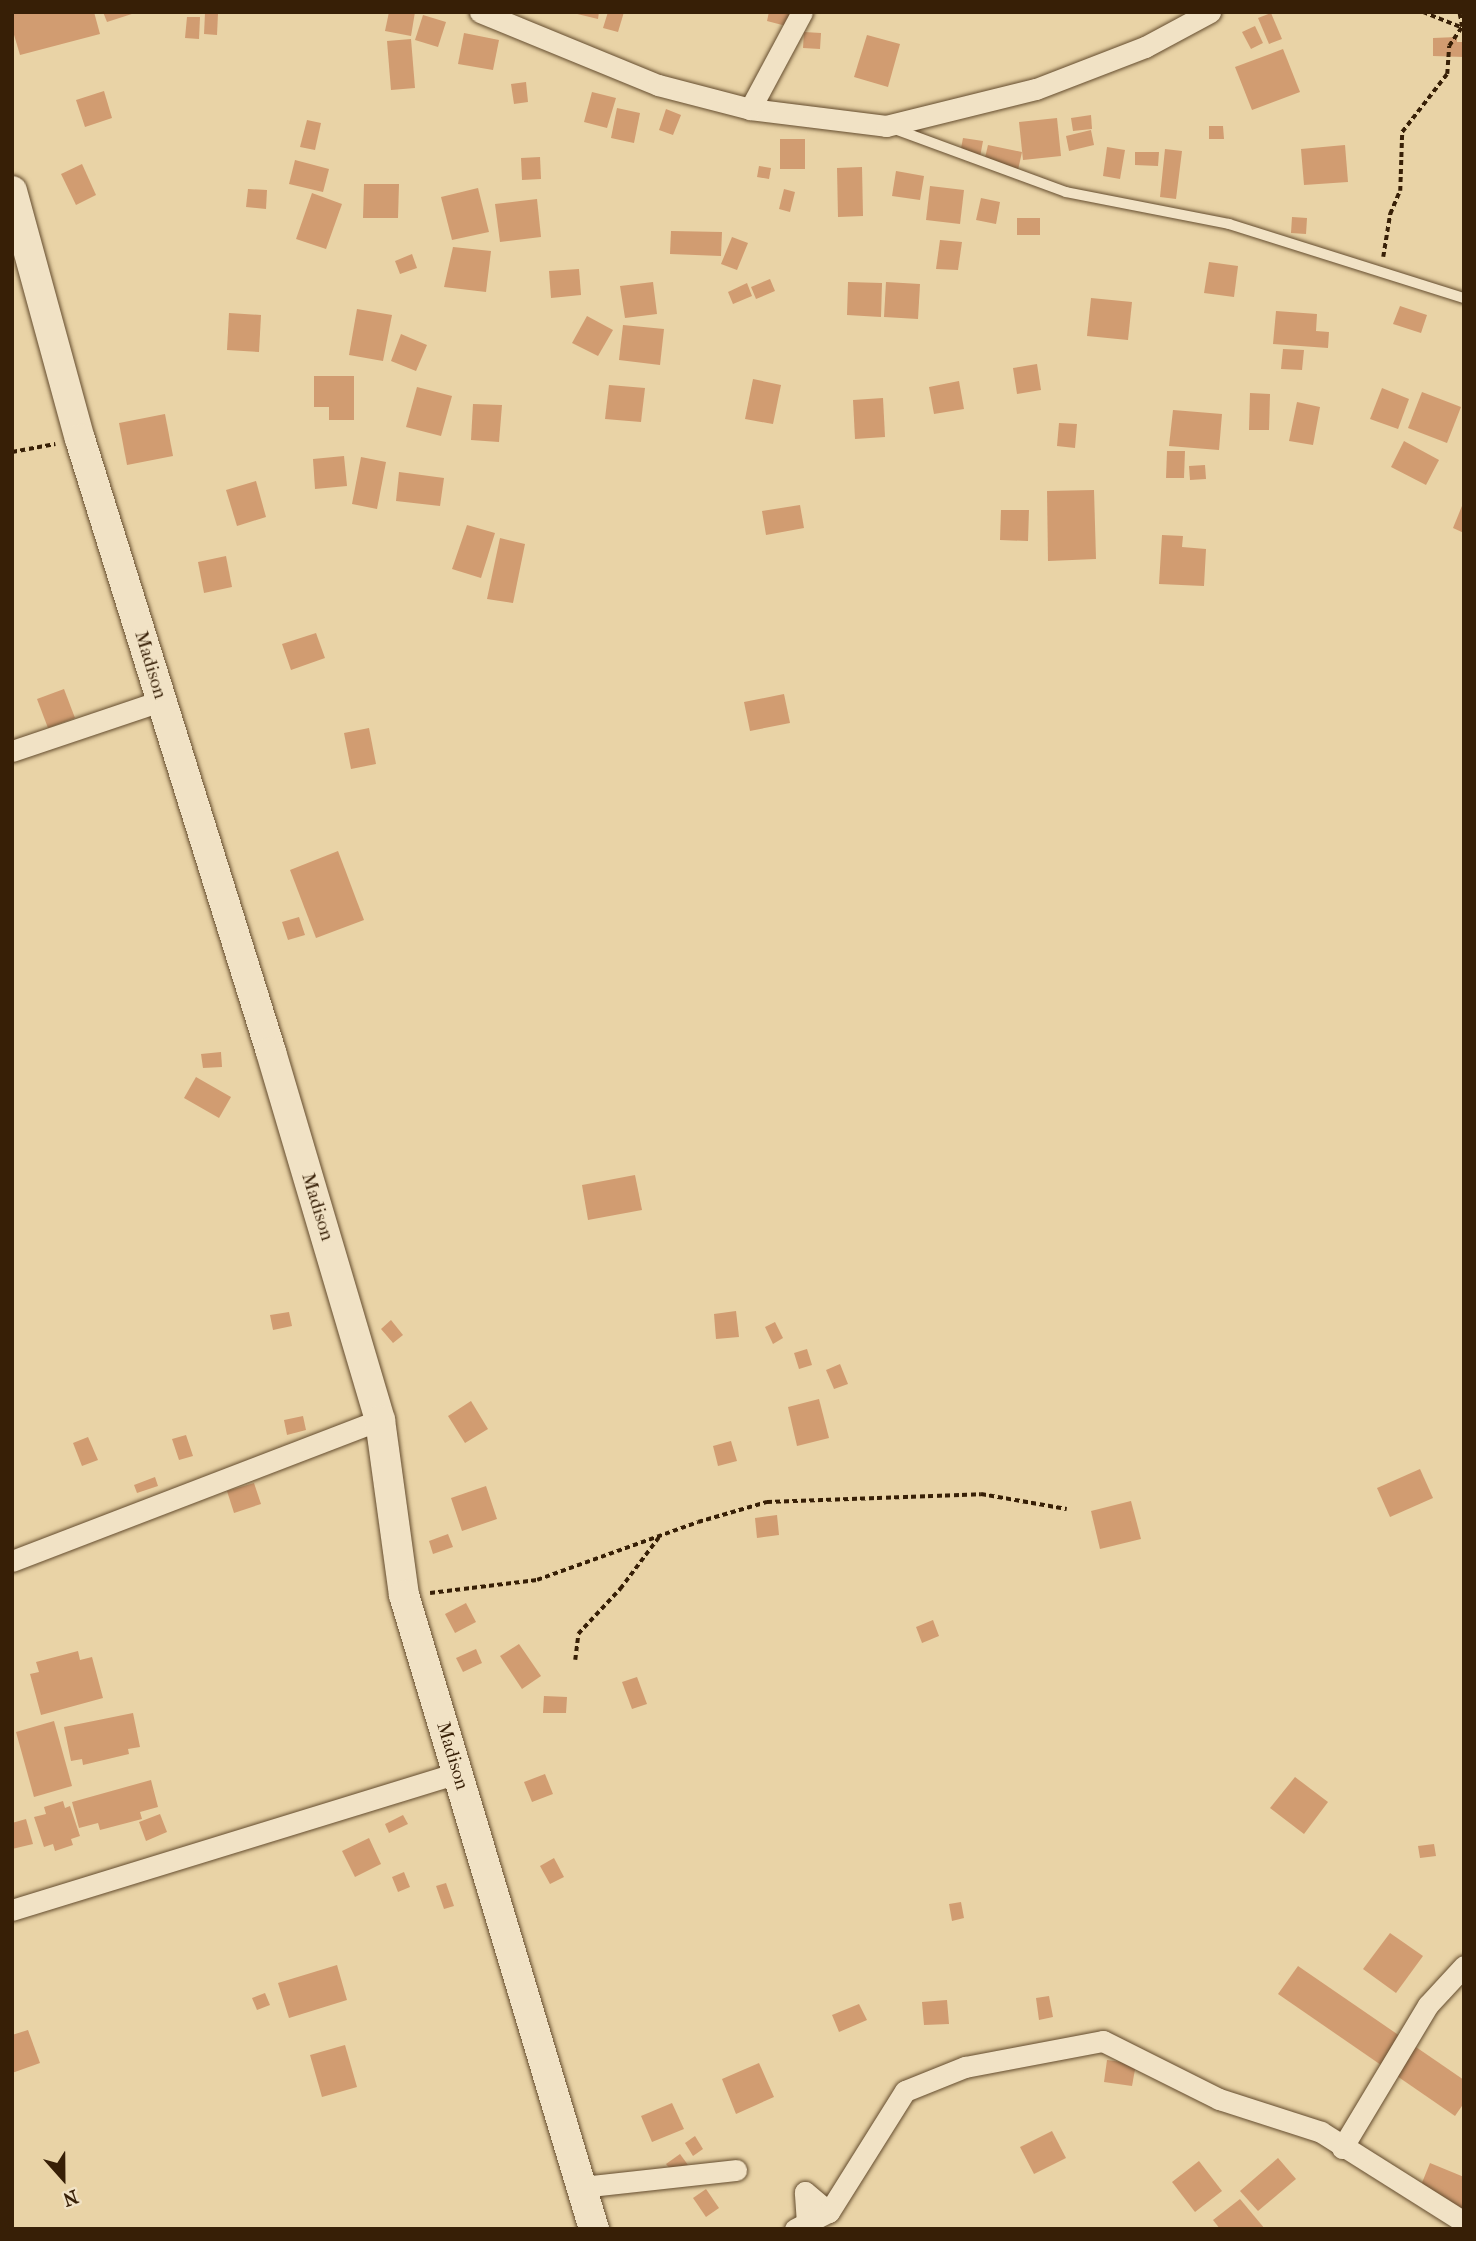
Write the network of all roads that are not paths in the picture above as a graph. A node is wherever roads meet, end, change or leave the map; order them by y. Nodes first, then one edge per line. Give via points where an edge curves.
1 (802, 12) edge
2 (1210, 12) edge
3 (493, 14) edge
4 (750, 109) junction
5 (886, 126) junction
6 (12, 191) edge
7 (1464, 298) edge
8 (161, 701) junction
9 (12, 751) edge
10 (380, 1420) junction
11 (12, 1561) edge
12 (457, 1773) junction
13 (12, 1910) edge
14 (1464, 1966) edge
15 (1342, 2148) junction
16 (736, 2170) dead end
17 (582, 2187) junction
18 (829, 2213) junction
19 (1464, 2222) edge
20 (801, 2226) edge
21 (594, 2229) edge

1 - 4 street
2 - 5 street via 1145,47 1036,89
3 - 4 street via 658,85
4 - 5 street
5 - 7 lane via 1066,192 1229,224
6 - 8 street, Madison via 80,439
8 - 9 street
8 - 10 street, Madison
10 - 11 street
10 - 12 street, Madison via 404,1595
12 - 13 street
12 - 17 street, Madison
14 - 15 street via 1428,2005
15 - 18 street via 1321,2132 1219,2099 1103,2041 965,2067 905,2091
15 - 19 street
16 - 17 street
17 - 21 street, Madison
18 - 20 street
18 - 20 street via 805,2192

